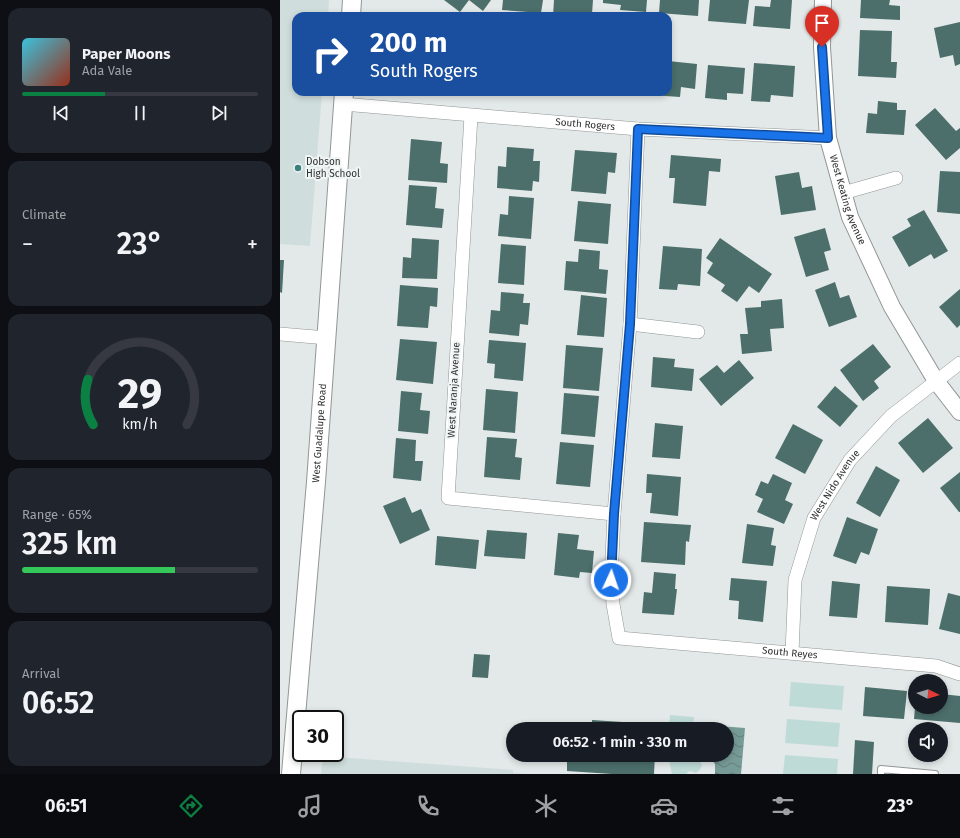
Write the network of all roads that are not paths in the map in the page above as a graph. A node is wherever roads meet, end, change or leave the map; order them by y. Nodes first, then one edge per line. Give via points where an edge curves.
1 (352, 0) edge
2 (823, 0) edge
3 (351, 12) edge
4 (344, 98) edge
5 (471, 116) junction
6 (638, 129) junction
7 (828, 138) junction
8 (896, 178) dead end
9 (843, 192) junction
10 (630, 324) junction
11 (698, 332) dead end
12 (280, 334) edge
13 (327, 338) junction
14 (960, 362) edge
15 (936, 381) junction
16 (960, 412) edge
17 (614, 514) junction
18 (792, 653) junction
19 (960, 674) edge
20 (291, 774) edge
21 (881, 774) edge
22 (935, 774) edge

1 - 3 main road
2 - 7 street, West Keating Avenue via 822,47
4 - 5 street, South Rogers
4 - 13 main road, West Guadalupe Road
5 - 6 street, South Rogers
5 - 17 street, West Naranja Avenue via 448,498
6 - 7 street, South Rogers
6 - 10 street
7 - 9 street, West Keating Avenue
8 - 9 street
9 - 15 street, West Keating Avenue via 850,217 892,307
10 - 11 street
10 - 17 street
12 - 13 street
13 - 20 main road, West Guadalupe Road
14 - 15 street, West Nido Avenue
15 - 16 street, West Keating Avenue
15 - 18 street, West Nido Avenue via 890,416 850,460 814,518 795,580
17 - 18 street, South Reyes via 611,580 619,638
18 - 19 street, South Reyes via 936,666
21 - 22 lane via 881,769

